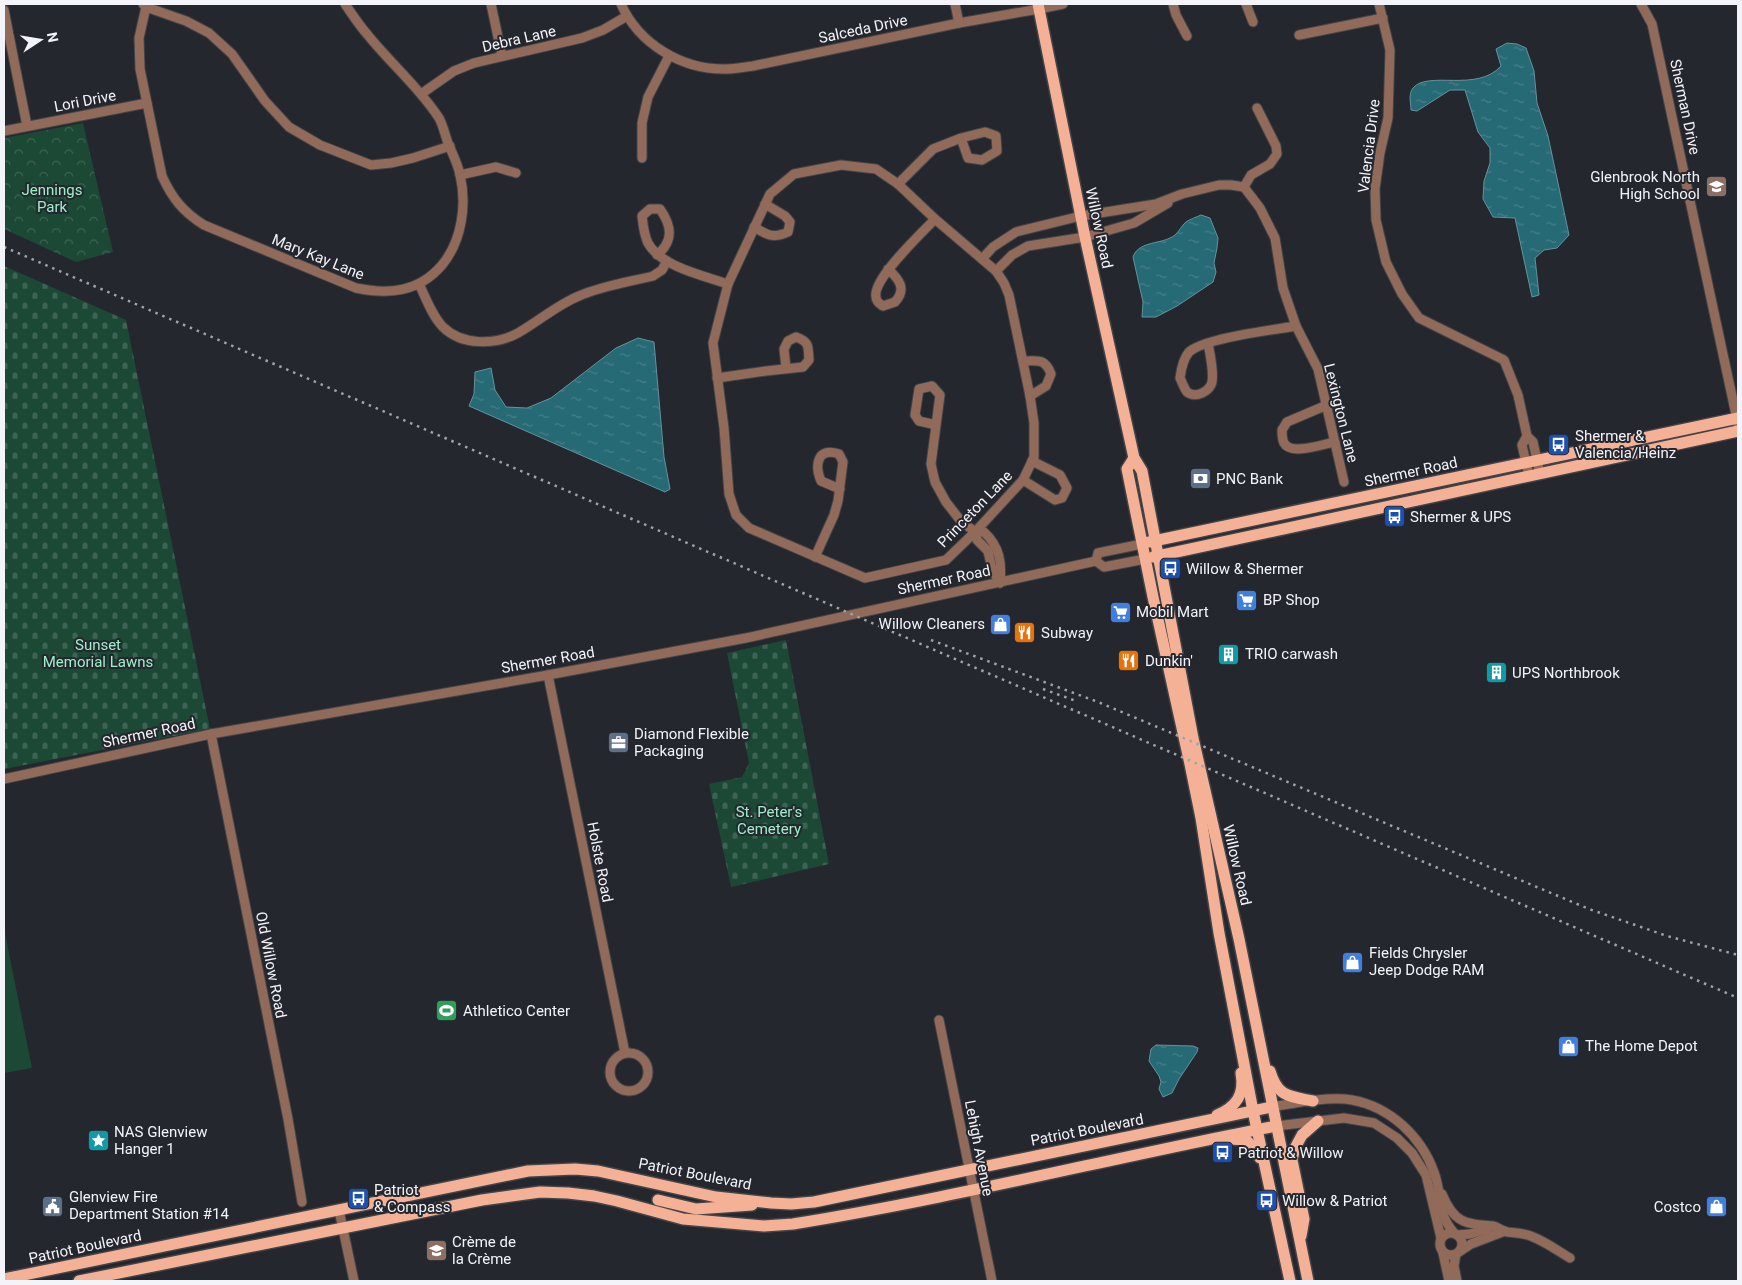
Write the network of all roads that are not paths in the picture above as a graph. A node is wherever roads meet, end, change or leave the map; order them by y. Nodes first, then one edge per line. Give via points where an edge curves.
1 (345, 4) edge
2 (491, 4) edge
3 (621, 4) edge
4 (955, 4) edge
5 (1063, 4) edge
6 (1174, 4) edge
7 (1246, 4) edge
8 (1379, 4) edge
9 (1641, 4) edge
10 (145, 5) edge
11 (1039, 7) edge
12 (4, 10) edge
13 (627, 16) junction
14 (1383, 18) junction
15 (1253, 22) dead end
16 (959, 23) junction
17 (1299, 35) dead end
18 (1187, 36) dead end
19 (502, 56) junction
20 (669, 56) junction
21 (420, 94) junction
22 (147, 103) junction
23 (1257, 108) dead end
24 (27, 126) junction
25 (4, 131) edge
26 (961, 138) dead end
27 (450, 146) junction
28 (642, 158) dead end
29 (516, 173) dead end
30 (460, 175) junction
31 (898, 184) junction
32 (1244, 187) junction
33 (1173, 197) junction
34 (765, 204) junction
35 (1136, 208) junction
36 (1081, 216) junction
37 (935, 219) junction
38 (1140, 220) junction
39 (754, 227) junction
40 (1085, 237) junction
41 (658, 255) junction
42 (982, 259) junction
43 (667, 261) junction
44 (888, 269) dead end
45 (996, 271) junction
46 (419, 284) junction
47 (728, 284) junction
48 (1296, 326) junction
49 (1208, 343) junction
50 (1023, 361) junction
51 (786, 368) dead end
52 (717, 378) junction
53 (1030, 396) junction
54 (1327, 405) junction
55 (1738, 420) edge
56 (936, 425) dead end
57 (1738, 431) edge
58 (1335, 442) junction
59 (1134, 458) junction
60 (1032, 461) junction
61 (1532, 461) junction
62 (1534, 475) junction
63 (1023, 480) junction
64 (1344, 482) dead end
65 (840, 489) dead end
66 (976, 532) junction
67 (1156, 541) junction
68 (1142, 544) junction
69 (1159, 556) junction
70 (815, 557) junction
71 (1145, 558) junction
72 (1096, 561) junction
73 (1000, 583) junction
74 (548, 676) junction
75 (211, 734) junction
76 (4, 780) edge
77 (1219, 933) junction
78 (1239, 939) junction
79 (939, 1020) dead end
80 (625, 1054) junction
81 (1313, 1101) junction
82 (1272, 1107) junction
83 (1253, 1111) junction
84 (1318, 1121) junction
85 (1185, 1126) junction
86 (1276, 1126) junction
87 (1257, 1130) junction
88 (1215, 1138) junction
89 (969, 1169) junction
90 (1267, 1176) junction
91 (649, 1182) junction
92 (1438, 1183) junction
93 (973, 1190) junction
94 (302, 1202) dead end
95 (771, 1203) junction
96 (657, 1205) junction
97 (339, 1210) junction
98 (1496, 1226) junction
99 (343, 1228) junction
100 (1506, 1232) junction
101 (1455, 1234) junction
102 (1441, 1238) junction
103 (1300, 1242) junction
104 (1443, 1253) junction
105 (1457, 1253) junction
106 (1570, 1258) dead end
107 (4, 1279) edge
108 (79, 1281) edge
109 (354, 1281) edge
110 (992, 1281) edge
111 (1290, 1281) edge
112 (1308, 1281) edge
113 (1449, 1281) edge
114 (1458, 1281) edge

1 - 21 street, Mary Kay Lane
2 - 19 street
3 - 13 street, Salceda Drive
4 - 16 street
5 - 11 street, Salceda Drive
6 - 18 street
7 - 15 street
8 - 14 street, Valencia Drive
9 - 55 street, Sherman Drive via 1652,24
10 - 22 street, Mary Kay Lane via 139,38 140,69
10 - 27 street via 209,33 232,54 265,101 289,127 320,144 371,165 413,158
11 - 16 street, Salceda Drive
11 - 36 main road, Willow Road
12 - 24 street
13 - 19 street, Debra Lane via 582,38
13 - 20 street, Salceda Drive via 645,38
14 - 17 street
14 - 61 street, Valencia Drive via 1390,50 1390,91 1375,189 1376,220 1386,262 1419,318 1504,360 1518,395 1527,436 1533,442
16 - 20 street, Salceda Drive via 726,70 694,66
19 - 21 street, Debra Lane via 454,71
20 - 28 street via 648,97 642,123
21 - 27 street, Mary Kay Lane via 440,120
22 - 24 street, Lori Drive
22 - 46 street, Mary Kay Lane via 162,176 189,216 356,288 392,292
23 - 32 street via 1277,154 1270,164 1251,175
24 - 25 street, Lori Drive
26 - 31 street via 933,149
27 - 30 street, Mary Kay Lane
29 - 30 street via 496,167
30 - 46 street, Mary Kay Lane via 463,211 457,237 449,257
31 - 34 street, Princeton Lane via 876,169 840,165 794,174 770,194
31 - 37 street, Princeton Lane
32 - 33 street via 1219,185
32 - 48 street, Lexington Lane via 1260,208 1275,238 1283,288
33 - 35 street
33 - 38 street via 1166,206
34 - 39 street, Princeton Lane
34 - 39 street via 790,222 788,232 778,237
35 - 36 street
35 - 38 street
36 - 40 main road, Willow Road
36 - 42 street via 1016,232 993,247
37 - 42 street, Princeton Lane
37 - 44 street
38 - 40 street
39 - 47 street, Princeton Lane
40 - 45 street via 1028,246 1012,255
40 - 59 main road, Willow Road
41 - 41 street via 648,244 644,230 642,216 650,209 660,209 670,230 669,242
41 - 43 street
42 - 45 street, Princeton Lane
43 - 46 street via 653,276 581,295 516,334 498,341 467,339 443,327
43 - 47 street
45 - 50 street, Princeton Lane via 1010,295
47 - 52 street, Princeton Lane via 713,343
48 - 49 street
48 - 54 street, Lexington Lane via 1318,369
49 - 49 street via 1191,350 1181,371 1183,385 1192,394 1197,395 1211,386 1213,378
50 - 53 street, Princeton Lane
50 - 53 street via 1041,361 1048,366 1050,374 1046,386
51 - 52 street
52 - 70 street, Princeton Lane via 729,494 736,515 749,528
53 - 60 street, Princeton Lane via 1034,423
54 - 58 street, Lexington Lane
54 - 58 street via 1287,422 1282,430 1284,442 1288,447 1299,450
55 - 61 main road, Shermer Road
56 - 66 street via 931,464 935,482 960,520
57 - 62 main road, Shermer Road
58 - 64 street, Lexington Lane
59 - 67 main road, Willow Road via 1142,471
59 - 68 main road, Willow Road via 1127,469
60 - 63 street, Princeton Lane
60 - 63 street via 1060,476 1067,488 1062,498 1055,500
61 - 62 street, Valencia Drive
61 - 67 main road, Shermer Road
62 - 69 main road, Shermer Road
63 - 66 street, Princeton Lane
65 - 70 street via 834,514
66 - 70 street, Princeton Lane via 946,560 865,578
66 - 73 street via 977,540 988,551 992,569
67 - 68 main road, Shermer Road
67 - 69 main road, Willow Road
68 - 71 main road, Willow Road
68 - 72 street, Shermer Road via 1098,553
69 - 71 main road, Shermer Road
69 - 78 main road, Willow Road via 1193,738
71 - 72 street, Shermer Road via 1104,567
71 - 77 main road, Willow Road via 1196,791
72 - 73 street, Shermer Road
73 - 74 street, Shermer Road via 739,640
74 - 75 street, Shermer Road
74 - 80 street, Holste Road
75 - 76 street, Shermer Road
75 - 94 street, Old Willow Road
77 - 83 main road, Willow Road
77 - 85 main road via 1223,985 1242,1078 1240,1095 1224,1112
78 - 81 main road via 1273,1080 1286,1096
78 - 82 main road, Willow Road
79 - 89 street, Lehigh Avenue
80 - 80 street via 612,1065 611,1077 622,1090 640,1088 647,1078 647,1066 640,1056
81 - 82 street, Patriot Boulevard
81 - 92 street, Patriot Boulevard via 1351,1100 1395,1118 1422,1146
82 - 83 main road, Patriot Boulevard
82 - 86 main road, Willow Road
83 - 85 main road, Patriot Boulevard
83 - 87 main road, Willow Road
84 - 86 street
84 - 102 street via 1344,1118 1374,1123 1397,1138 1412,1153 1426,1175
84 - 103 main road via 1302,1135 1292,1160 1304,1219
85 - 89 main road, Patriot Boulevard
86 - 87 main road
86 - 103 main road, Willow Road
87 - 88 main road
87 - 90 main road, Willow Road
88 - 90 main road via 1246,1140 1258,1155
88 - 93 main road
89 - 93 street, Lehigh Avenue
89 - 95 main road, Patriot Boulevard via 814,1202
90 - 111 main road, Willow Road
91 - 95 main road, Patriot Boulevard via 716,1197
91 - 96 main road
91 - 97 main road, Patriot Boulevard via 582,1169 528,1171
92 - 98 street via 1451,1212 1460,1220 1478,1226
92 - 101 street, Patriot Boulevard via 1445,1223
93 - 96 main road via 774,1226 684,1219
93 - 110 street, Lehigh Avenue
95 - 96 main road via 696,1210
96 - 99 main road via 540,1192 482,1200
97 - 99 street
97 - 107 main road, Patriot Boulevard
98 - 100 street
98 - 101 street via 1470,1234
99 - 108 main road
99 - 109 street
100 - 105 street
100 - 106 street via 1534,1237
101 - 102 street
101 - 105 street, Patriot Boulevard via 1462,1243
102 - 104 street via 1439,1244
103 - 112 main road, Willow Road
104 - 105 street via 1450,1256
104 - 113 street
105 - 114 street, Patriot Boulevard via 1454,1266

